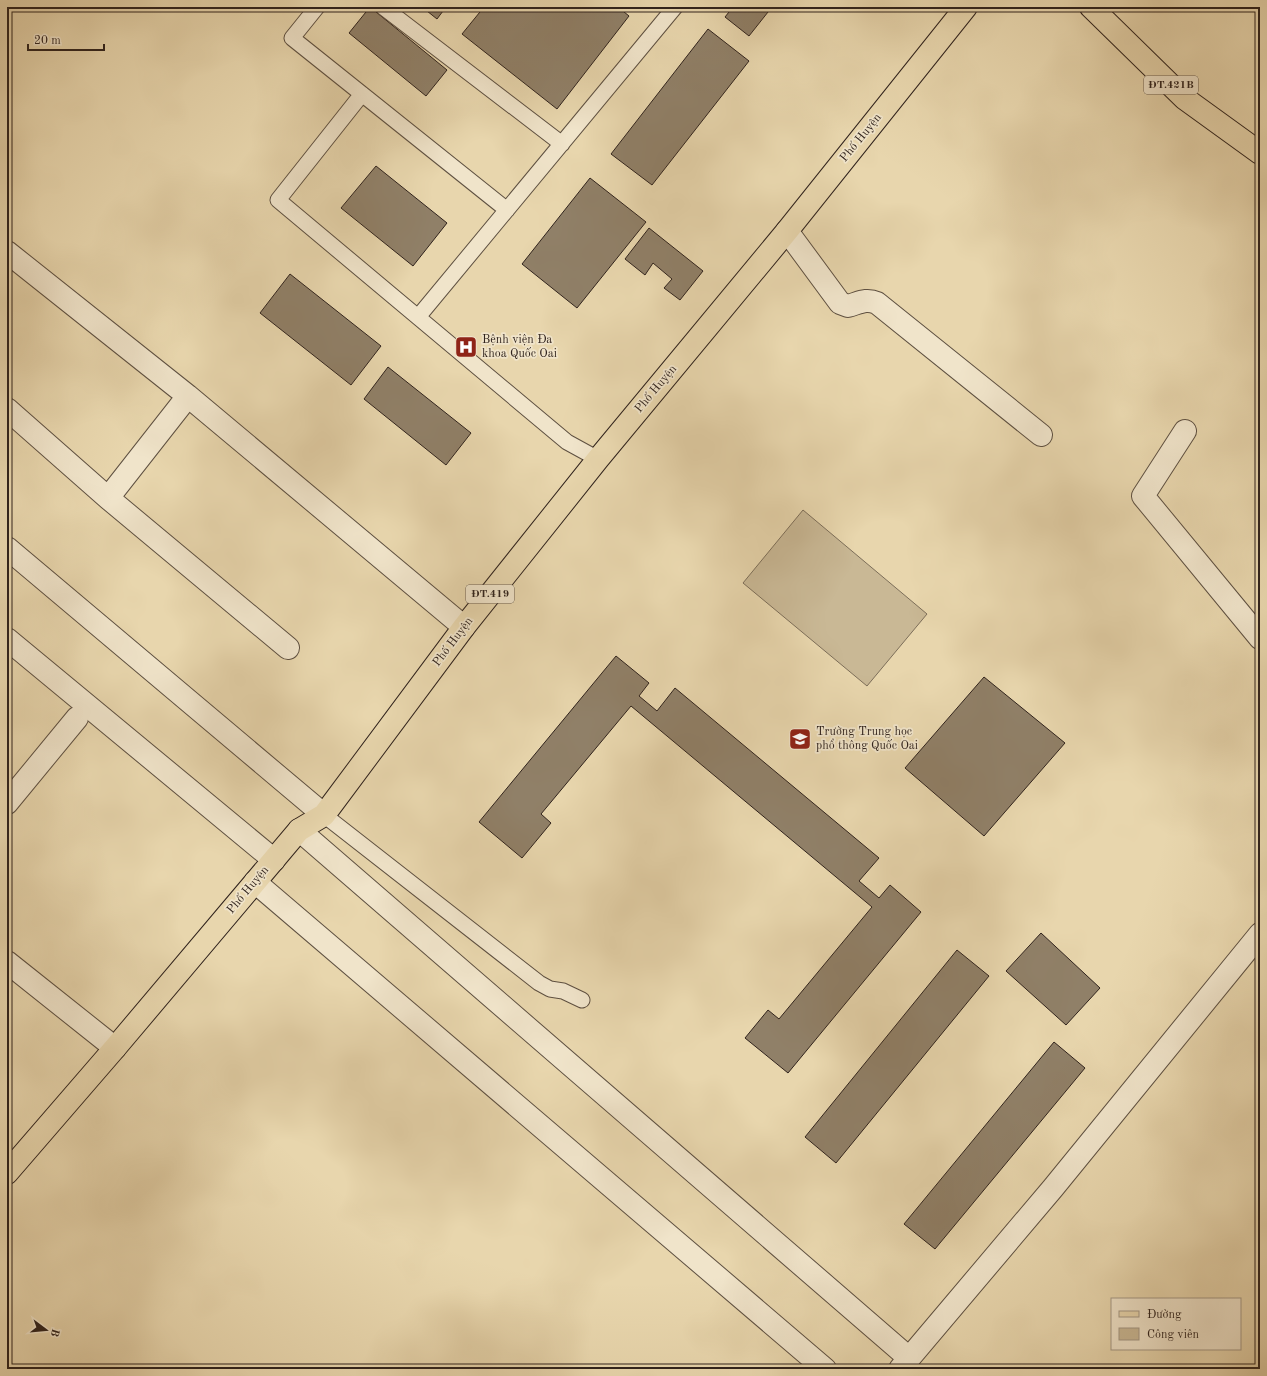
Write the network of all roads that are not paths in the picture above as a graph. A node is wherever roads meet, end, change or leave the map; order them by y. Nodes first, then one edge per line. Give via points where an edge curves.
1 (317, 7) edge
2 (383, 7) edge
3 (675, 7) edge
4 (966, 7) edge
5 (1091, 7) edge
6 (362, 94) junction
7 (562, 144) junction
8 (1260, 153) edge
9 (507, 210) junction
10 (787, 231) junction
11 (7, 252) edge
12 (418, 317) junction
13 (188, 396) junction
14 (7, 409) edge
15 (1185, 431) dead end
16 (1041, 435) dead end
17 (598, 459) junction
18 (108, 498) junction
19 (7, 548) edge
20 (464, 627) junction
21 (1260, 638) edge
22 (7, 639) edge
23 (288, 648) dead end
24 (77, 718) dead end
25 (7, 803) edge
26 (324, 815) junction
27 (299, 830) junction
28 (274, 860) junction
29 (255, 882) junction
30 (1260, 934) edge
31 (7, 962) edge
32 (582, 1000) dead end
33 (115, 1048) junction
34 (7, 1173) edge
35 (905, 1364) edge
36 (825, 1369) edge

1 - 6 lane via 292,38
2 - 7 lane
3 - 7 lane
4 - 10 main road, Phố Huyện / ĐT.419
5 - 8 main road, ĐT.421B via 1184,98
6 - 9 lane
6 - 12 lane via 278,200
7 - 9 lane
9 - 12 lane
10 - 16 street via 840,303 848,306 863,301 877,303
10 - 17 main road, Phố Huyện / ĐT.419
11 - 13 street
12 - 17 lane via 567,442
13 - 18 street
13 - 20 street
14 - 18 street
15 - 21 street via 1143,496
17 - 20 main road, Phố Huyện / ĐT.419
18 - 23 street
19 - 26 street
20 - 26 main road, Phố Huyện / ĐT.419
22 - 28 street
24 - 25 street
26 - 27 main road, Phố Huyện / ĐT.419
26 - 32 lane via 539,984
27 - 28 main road, Phố Huyện / ĐT.419
27 - 35 street
28 - 29 main road, Phố Huyện / ĐT.419
29 - 33 main road, Phố Huyện / ĐT.419
29 - 36 street
30 - 35 street via 1053,1188
31 - 33 street
33 - 34 main road, Phố Huyện / ĐT.419

